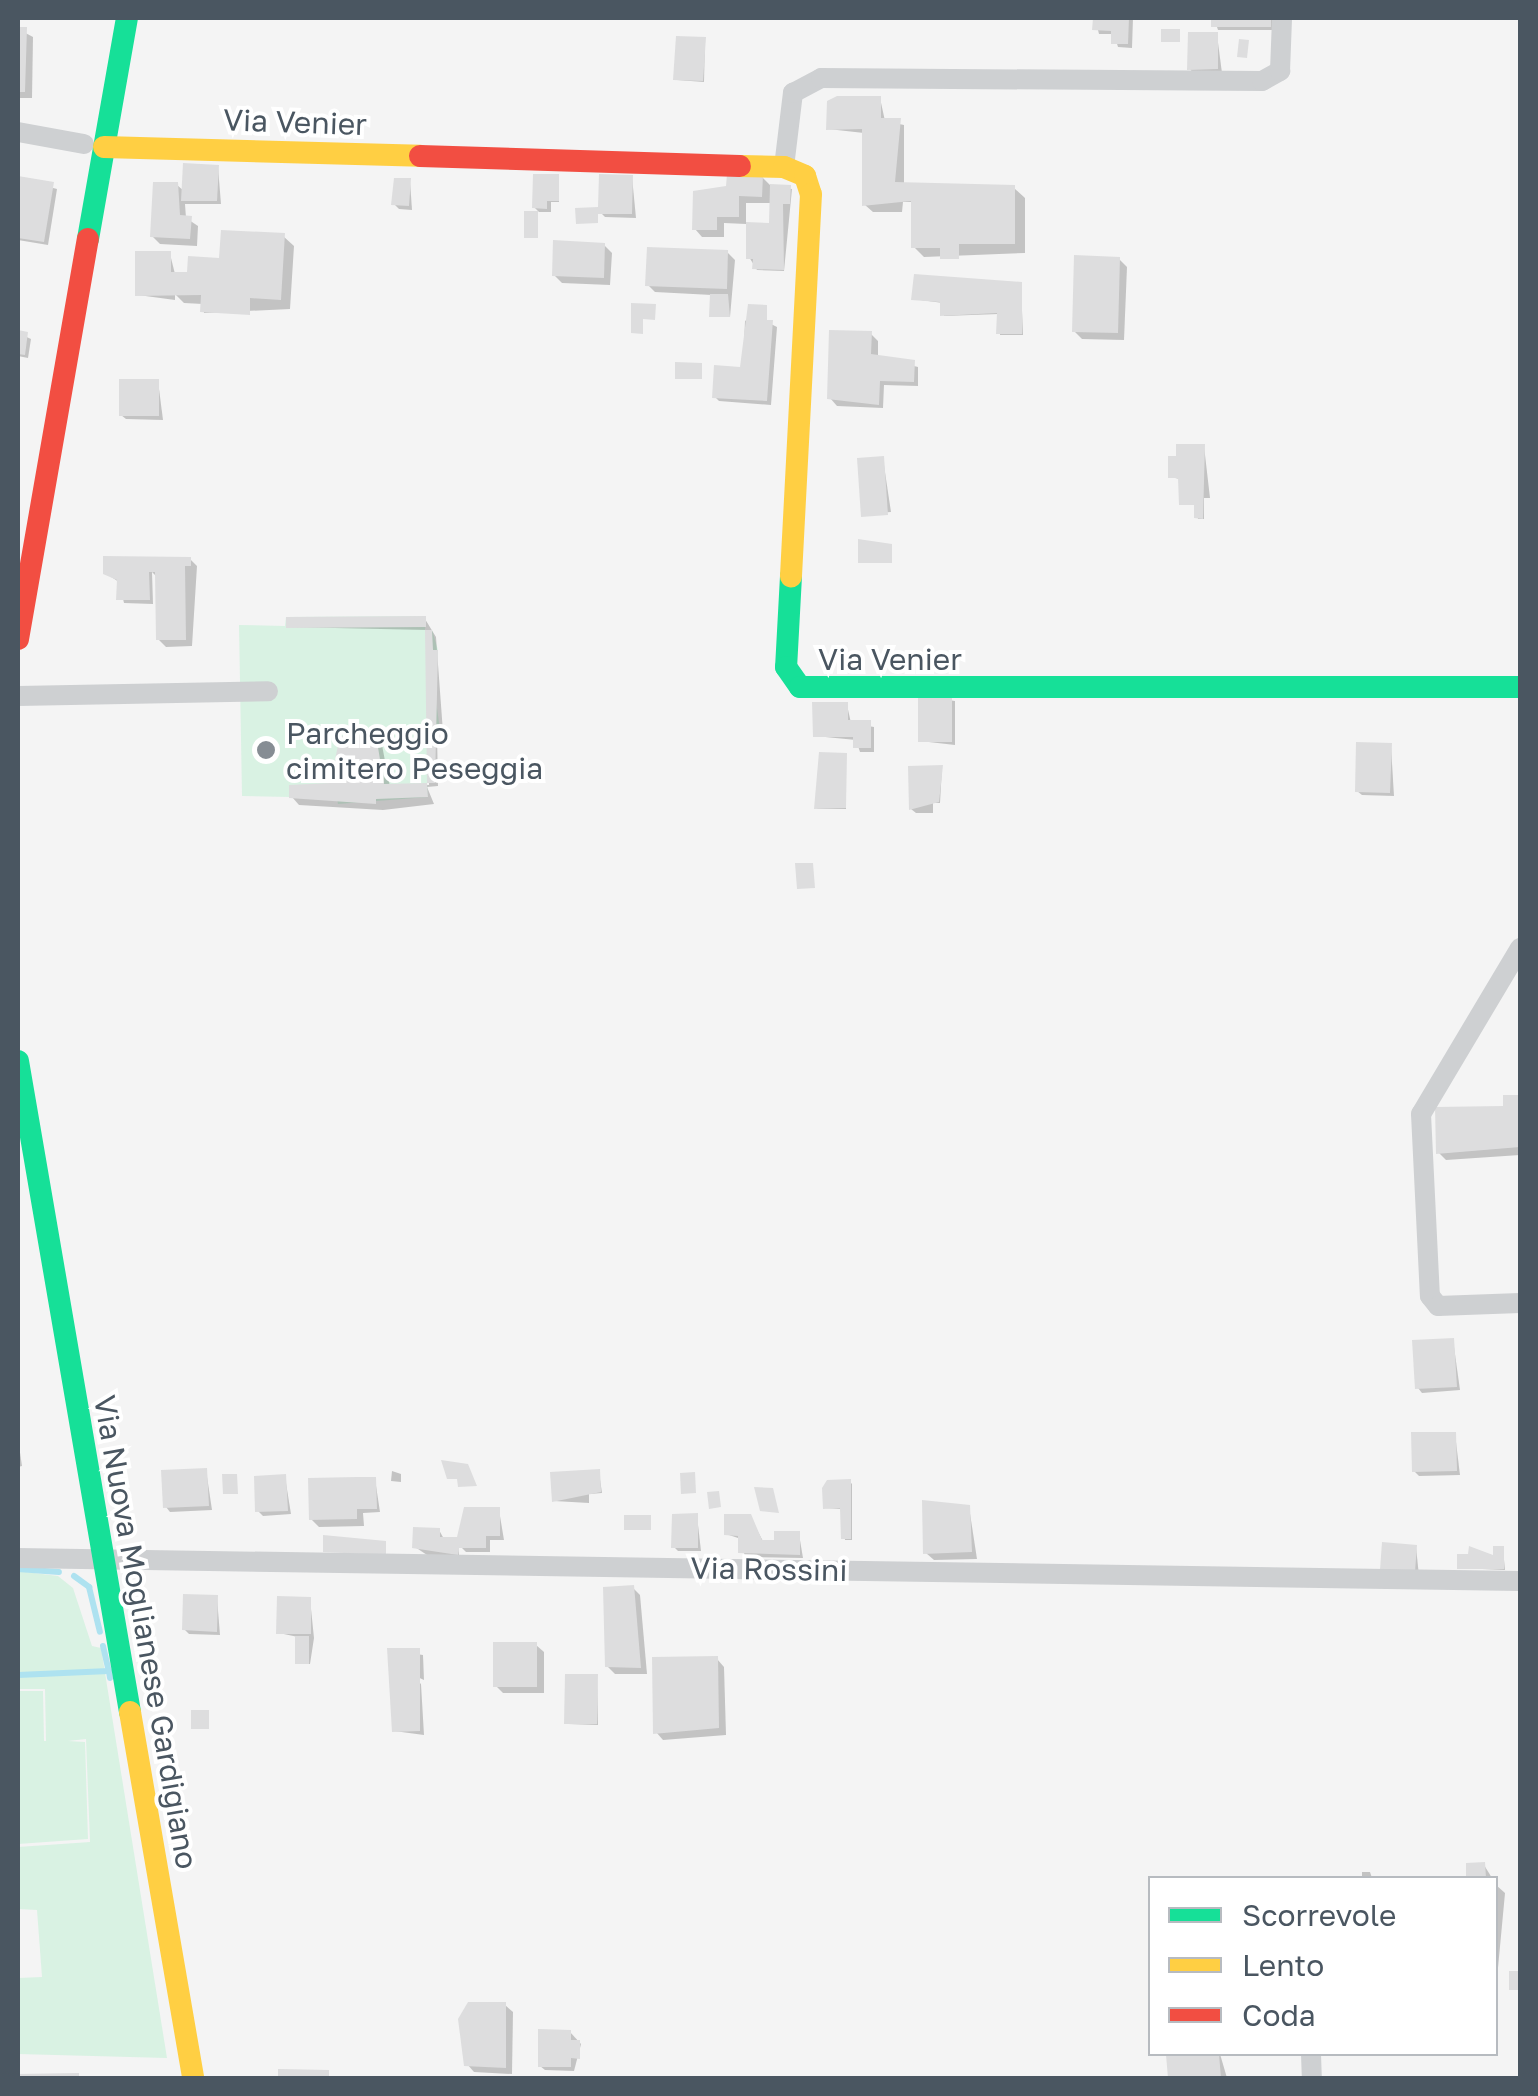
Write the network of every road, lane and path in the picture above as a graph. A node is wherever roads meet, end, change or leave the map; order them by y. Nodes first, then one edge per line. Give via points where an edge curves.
1 (127, 18) edge
2 (1282, 18) edge
3 (18, 132) edge
4 (94, 145) junction
5 (784, 168) junction
6 (18, 639) edge
7 (1520, 688) edge
8 (268, 691) dead end
9 (18, 696) edge
10 (1520, 948) edge
11 (18, 1062) edge
12 (1520, 1304) edge
13 (18, 1558) edge
14 (103, 1559) junction
15 (1520, 1580) edge
16 (193, 2078) edge

1 - 4 street
2 - 5 street via 1280,71 1262,80 821,78 794,94
3 - 4 street
4 - 5 street, Via Venier
4 - 6 street
5 - 7 street, Via Venier via 805,176 810,194 786,667 800,688
8 - 9 street
10 - 12 street via 1420,1114 1430,1296 1438,1306
11 - 14 street, Via Nuova Moglianese Gardigiano
13 - 14 street, Via Rossini
14 - 15 street, Via Rossini
14 - 16 street, Via Nuova Moglianese Gardigiano

